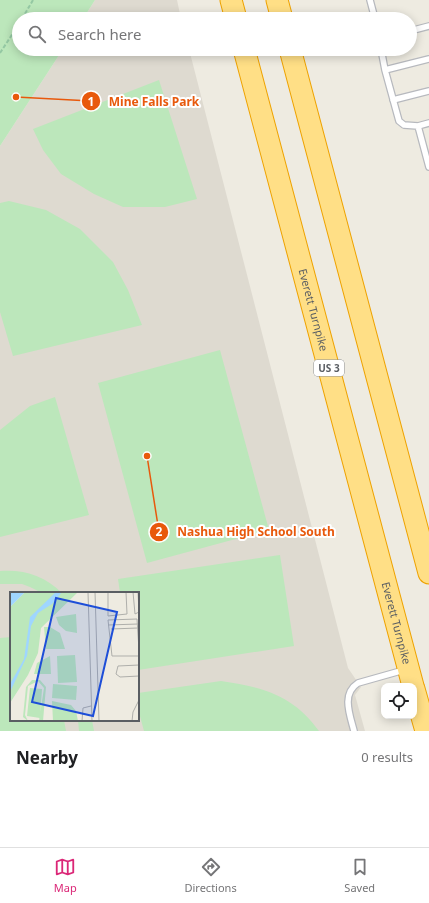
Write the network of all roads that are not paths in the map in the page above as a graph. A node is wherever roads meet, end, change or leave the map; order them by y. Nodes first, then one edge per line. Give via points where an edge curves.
1 (231, 0) edge
2 (277, 0) edge
3 (370, 0) edge
4 (234, 12) edge
5 (280, 12) edge
6 (373, 12) edge
7 (429, 26) edge
8 (417, 29) edge
9 (246, 56) edge
10 (292, 56) edge
11 (382, 56) edge
12 (429, 59) edge
13 (385, 70) junction
14 (429, 91) edge
15 (393, 100) junction
16 (429, 123) edge
17 (418, 126) junction
18 (429, 167) edge
19 (429, 573) edge
20 (412, 681) edge
21 (354, 731) edge
22 (426, 731) edge

1 - 4 highway
2 - 5 highway
3 - 6 lane
7 - 8 lane
9 - 20 highway, Everett Turnpike / US 3
10 - 19 highway
11 - 13 lane
12 - 13 lane
13 - 15 lane
14 - 15 lane
15 - 17 lane via 399,121 404,125
16 - 17 lane
17 - 18 lane
20 - 21 lane via 358,683 353,686 348,699
20 - 22 highway, Everett Turnpike / US 3

